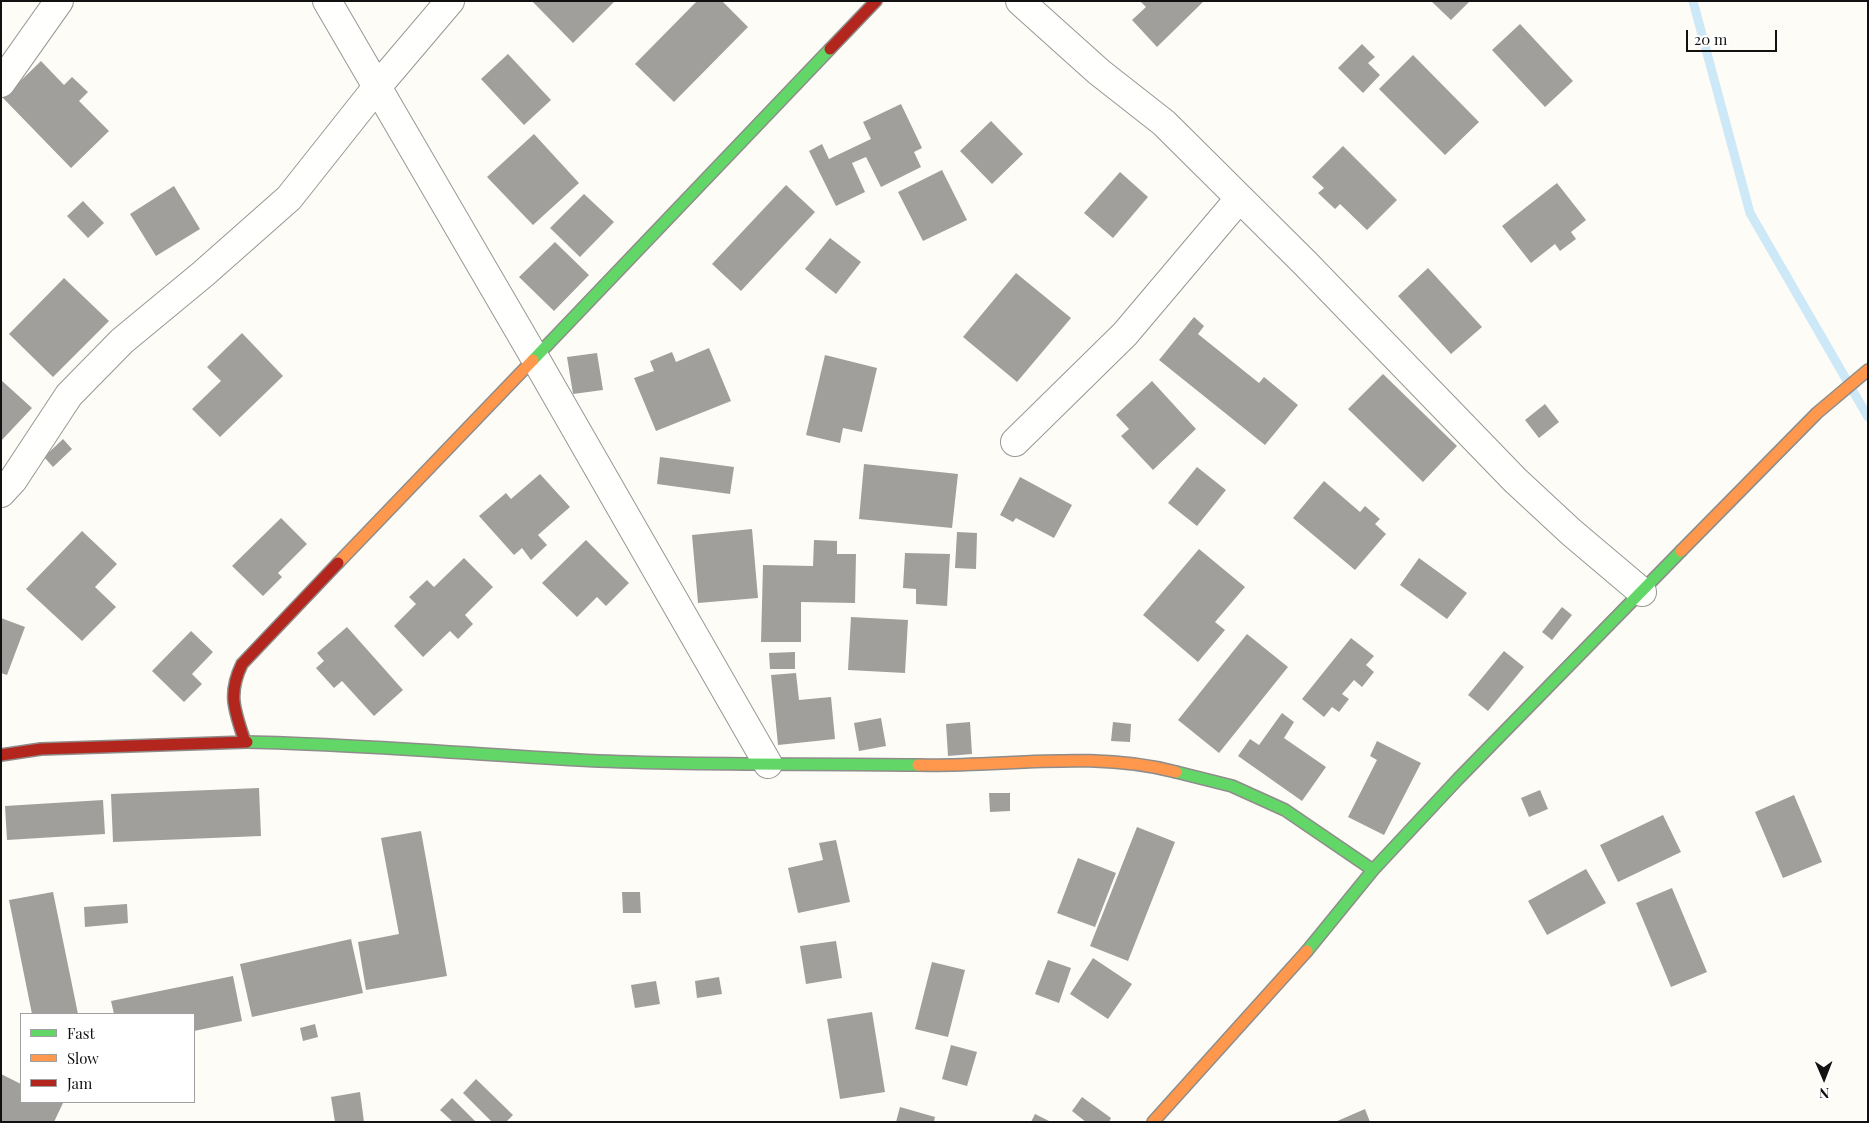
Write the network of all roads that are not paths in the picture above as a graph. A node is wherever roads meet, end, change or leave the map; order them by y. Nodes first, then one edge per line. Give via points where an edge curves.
1 (60, 1) edge
2 (327, 1) edge
3 (450, 1) edge
4 (876, 1) edge
5 (1020, 1) edge
6 (1, 83) edge
7 (377, 88) junction
8 (1239, 199) junction
9 (536, 358) junction
10 (1868, 370) edge
11 (1015, 442) dead end
12 (1, 493) edge
13 (1642, 592) junction
14 (245, 742) junction
15 (1, 755) edge
16 (768, 764) junction
17 (1372, 870) junction
18 (1153, 1122) edge

1 - 6 street
2 - 7 street
3 - 7 street
4 - 9 street
5 - 8 street via 1099,72 1164,124
7 - 9 street
7 - 12 street via 289,198 122,341 69,395
8 - 11 street via 1125,334
8 - 13 street via 1515,480
9 - 14 street via 242,664 232,681 232,700
9 - 16 street
10 - 13 street via 1817,413
13 - 17 street
14 - 15 street via 41,749
14 - 16 street via 342,744 662,764
16 - 17 street via 959,766 1080,760 1158,767 1232,786 1284,810
17 - 18 street via 1310,948

